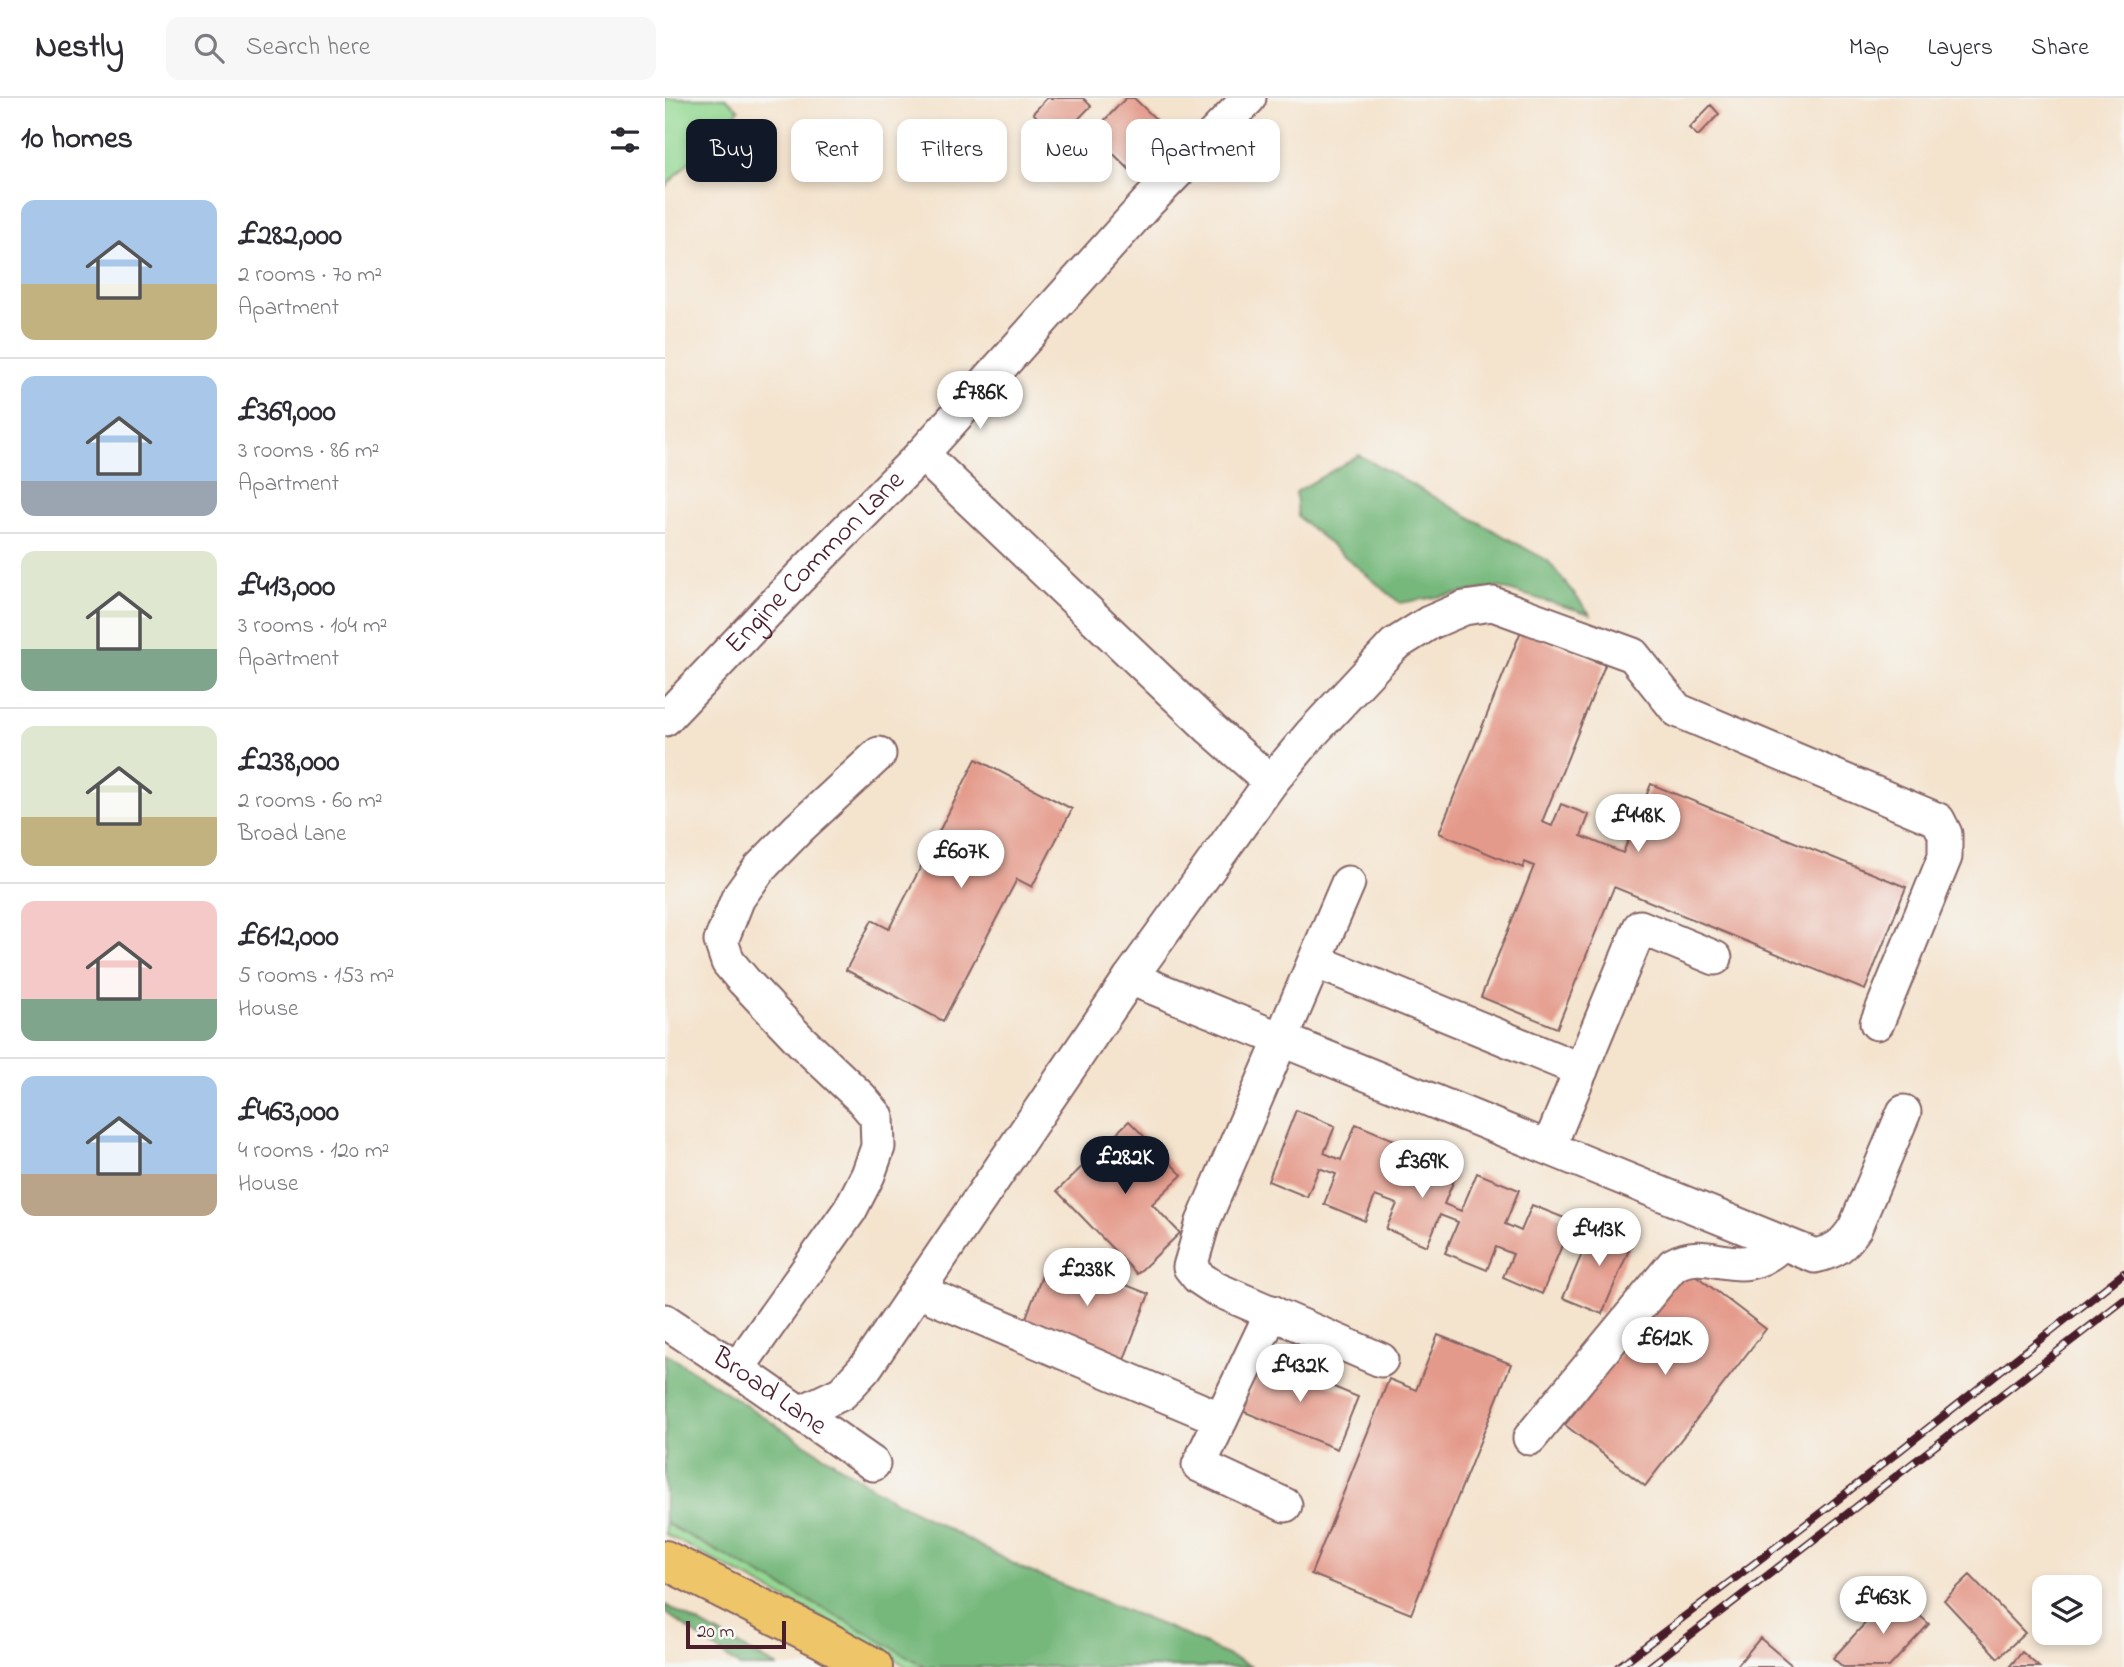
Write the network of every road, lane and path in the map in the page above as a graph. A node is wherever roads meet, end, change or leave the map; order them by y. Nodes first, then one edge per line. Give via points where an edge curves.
1 (1249, 98) edge
2 (922, 454) junction
3 (665, 719) edge
4 (879, 754) dead end
5 (1271, 782) junction
6 (1348, 883) dead end
7 (1715, 958) dead end
8 (1315, 961) junction
9 (1130, 978) junction
10 (1877, 1023) dead end
11 (1282, 1039) junction
12 (1581, 1070) junction
13 (1904, 1112) dead end
14 (1549, 1147) junction
15 (1782, 1243) junction
16 (918, 1291) junction
17 (1272, 1312) junction
18 (665, 1321) edge
19 (1381, 1360) dead end
20 (737, 1369) junction
21 (800, 1413) junction
22 (1221, 1419) junction
23 (1529, 1438) dead end
24 (873, 1464) dead end
25 (1285, 1504) dead end
26 (665, 1560) edge
27 (873, 1667) edge

1 - 2 street, Engine Common Lane
2 - 3 street, Engine Common Lane
2 - 5 street
4 - 20 street via 759,869 738,898 721,942 729,962 752,990 862,1098 877,1117 878,1137 868,1175 850,1210
5 - 9 street
5 - 10 street via 1394,645 1464,608 1493,604 1633,656 1677,710 1938,820 1945,834 1945,857
6 - 8 street
7 - 12 street via 1640,927
8 - 11 street
8 - 12 street
9 - 11 street
9 - 16 street
11 - 14 street
11 - 17 street via 1203,1222 1190,1267 1216,1289
12 - 14 street
13 - 15 street via 1847,1240 1833,1252 1815,1256
14 - 15 street
15 - 23 street via 1762,1260 1744,1264 1691,1259 1673,1265
16 - 21 street via 865,1368 842,1393
16 - 22 street
17 - 19 street
17 - 22 street
18 - 20 street, Broad Lane
20 - 21 street, Broad Lane
21 - 24 street, Broad Lane
22 - 25 street via 1199,1465
26 - 27 main road

